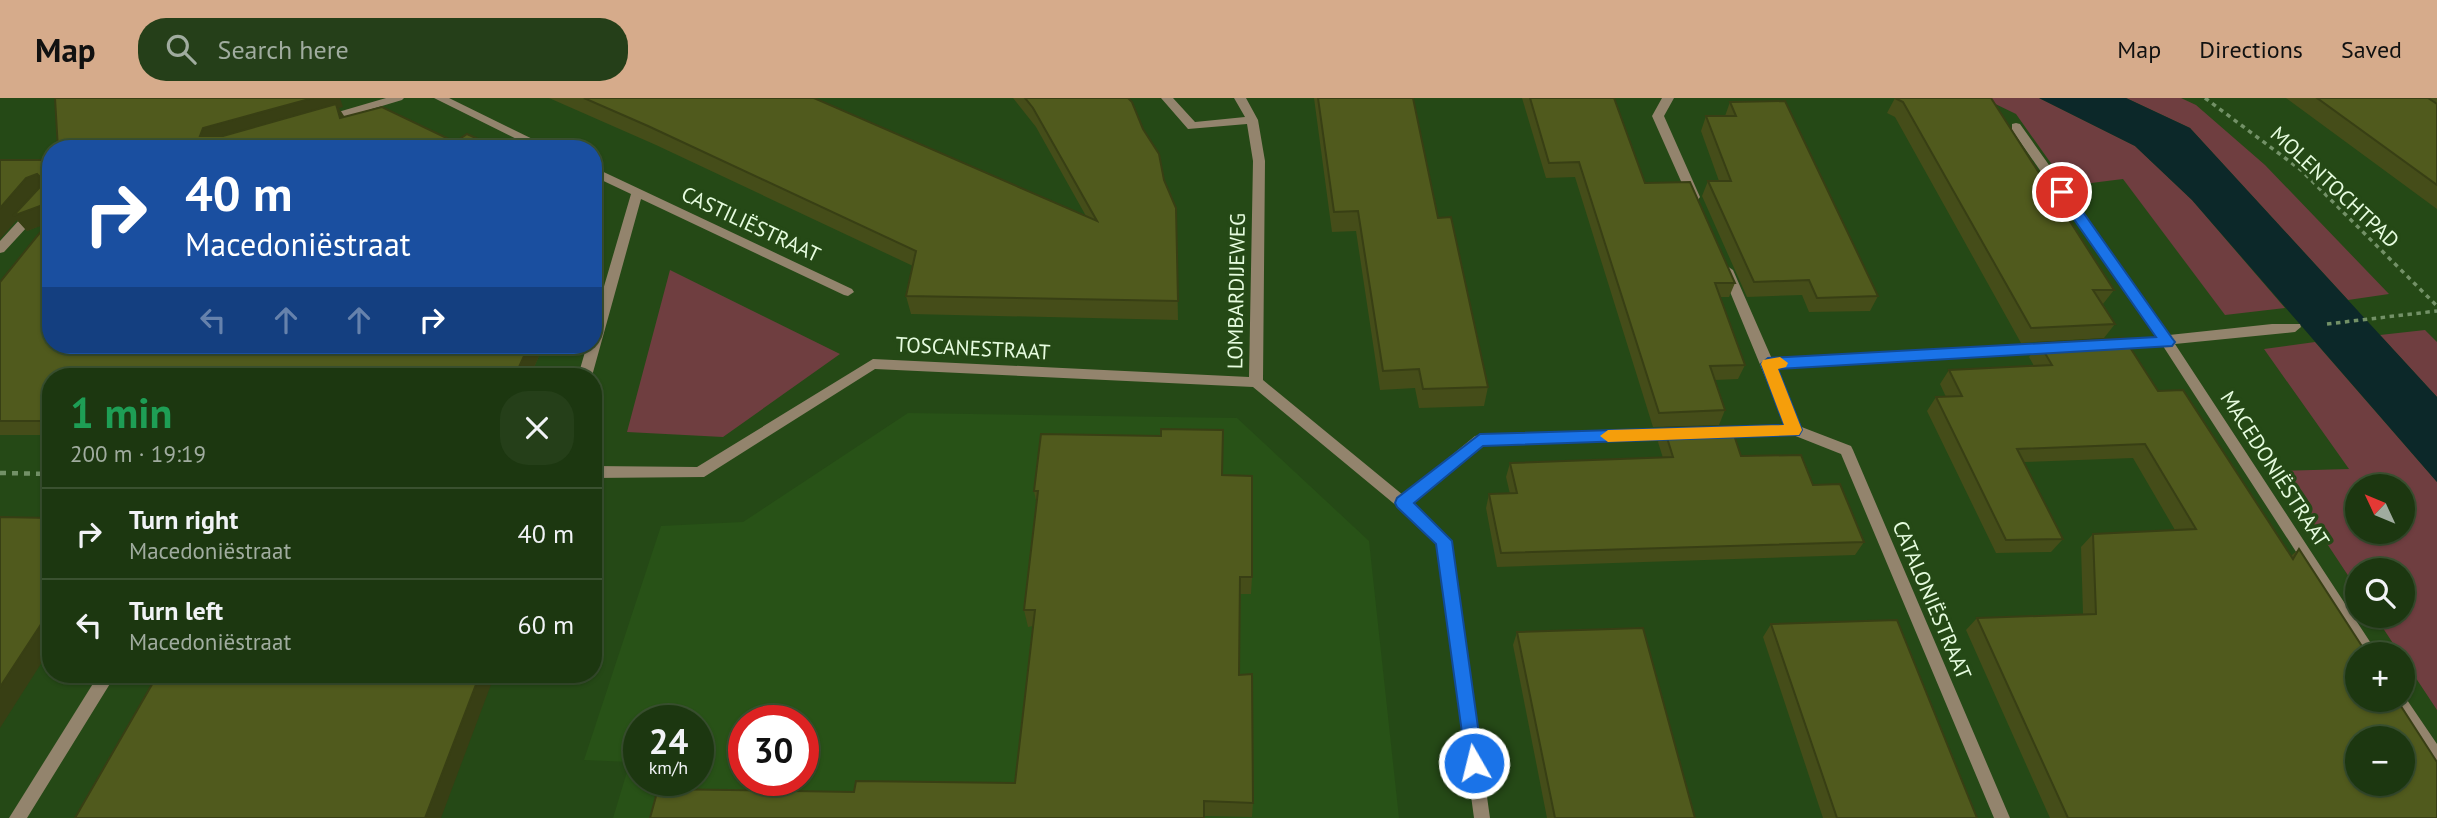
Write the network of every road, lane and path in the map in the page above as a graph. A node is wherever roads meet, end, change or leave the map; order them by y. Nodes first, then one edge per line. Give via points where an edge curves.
1 (398, 98) edge
2 (440, 98) edge
3 (1167, 98) edge
4 (1240, 98) edge
5 (1668, 98) edge
6 (2206, 98) edge
7 (1252, 120) junction
8 (310, 123) edge
9 (2016, 127) dead end
10 (528, 140) edge
11 (602, 175) edge
12 (638, 192) junction
13 (42, 202) edge
14 (1702, 215) edge
15 (0, 249) edge
16 (1718, 252) edge
17 (848, 292) dead end
18 (2437, 309) edge
19 (602, 317) edge
20 (2295, 327) joint
21 (2167, 342) junction
22 (2098, 346) edge
23 (2071, 347) edge
24 (1768, 364) junction
25 (1256, 382) junction
26 (1794, 430) junction
27 (602, 472) edge
28 (0, 473) edge
29 (42, 474) edge
30 (1403, 503) junction
31 (2362, 642) edge
32 (102, 683) edge
33 (2407, 712) edge
34 (2437, 758) edge
35 (17, 818) edge
36 (1482, 818) edge
37 (2002, 818) edge

1 - 8 street
2 - 10 street
3 - 7 street via 1192,126
4 - 7 street, LOMBARDIJEWEG
5 - 14 street via 1658,116
6 - 18 path, MOLENTOCHTPAD via 2301,170
7 - 25 street, LOMBARDIJEWEG via 1259,161
9 - 21 street, MACEDONIËSTRAAT
11 - 12 street, CASTILIËSTRAAT
12 - 17 street, CASTILIËSTRAAT
12 - 19 street
13 - 15 street
16 - 24 street
18 - 20 path, MOLENTOCHTPAD
20 - 21 street via 2213,333
21 - 22 street
21 - 31 street, MACEDONIËSTRAAT
23 - 24 street
24 - 26 street
25 - 27 street, TOSCANESTRAAT via 873,364 699,473
25 - 30 street, LOMBARDIJEWEG
26 - 30 street via 1480,440
26 - 37 street, CATALONIËSTRAAT via 1846,450
28 - 29 path
30 - 36 street, LOMBARDIJEWEG via 1444,541
32 - 35 street
33 - 34 street

